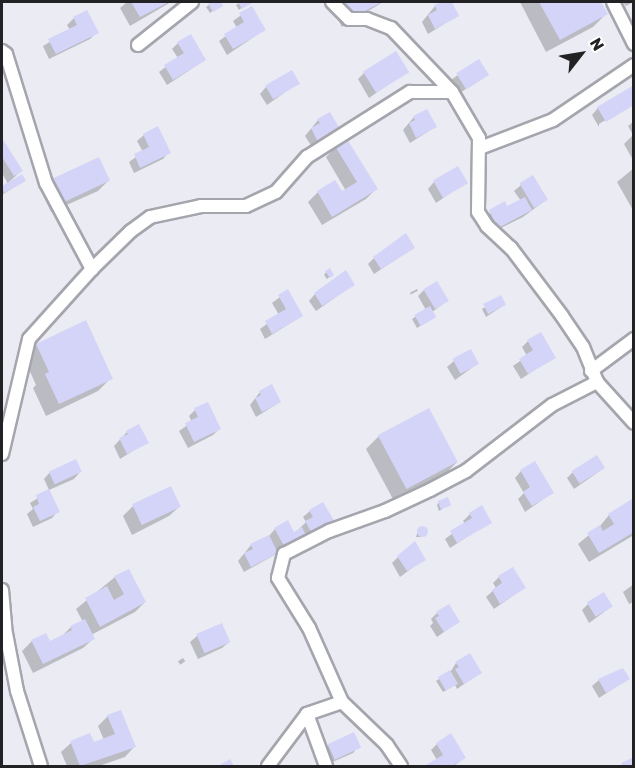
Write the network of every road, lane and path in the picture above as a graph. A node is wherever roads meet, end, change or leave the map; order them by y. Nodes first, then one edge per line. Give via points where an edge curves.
1 (192, 2) edge
2 (332, 2) edge
3 (613, 2) edge
4 (633, 44) edge
5 (138, 45) dead end
6 (2, 51) edge
7 (633, 65) edge
8 (452, 92) junction
9 (480, 148) junction
10 (92, 269) junction
11 (633, 339) edge
12 (594, 376) junction
13 (633, 423) edge
14 (2, 454) edge
15 (2, 590) edge
16 (342, 702) junction
17 (307, 714) junction
18 (41, 766) edge
19 (268, 766) edge
20 (326, 766) edge
21 (401, 766) edge

1 - 5 street
2 - 8 street via 349,19 367,19 391,28
3 - 4 street
6 - 10 street via 46,183
7 - 9 street via 553,120
8 - 9 street via 474,127
8 - 10 street via 410,92 307,157 276,192 246,206 201,206 150,217
9 - 12 street via 478,212 511,248 562,316 583,347
10 - 14 street via 29,339
11 - 12 street
12 - 13 street
12 - 16 street via 466,471 284,554 278,578 309,628
15 - 18 street via 17,691
16 - 17 street
16 - 21 street via 387,745
17 - 19 street
17 - 20 street

